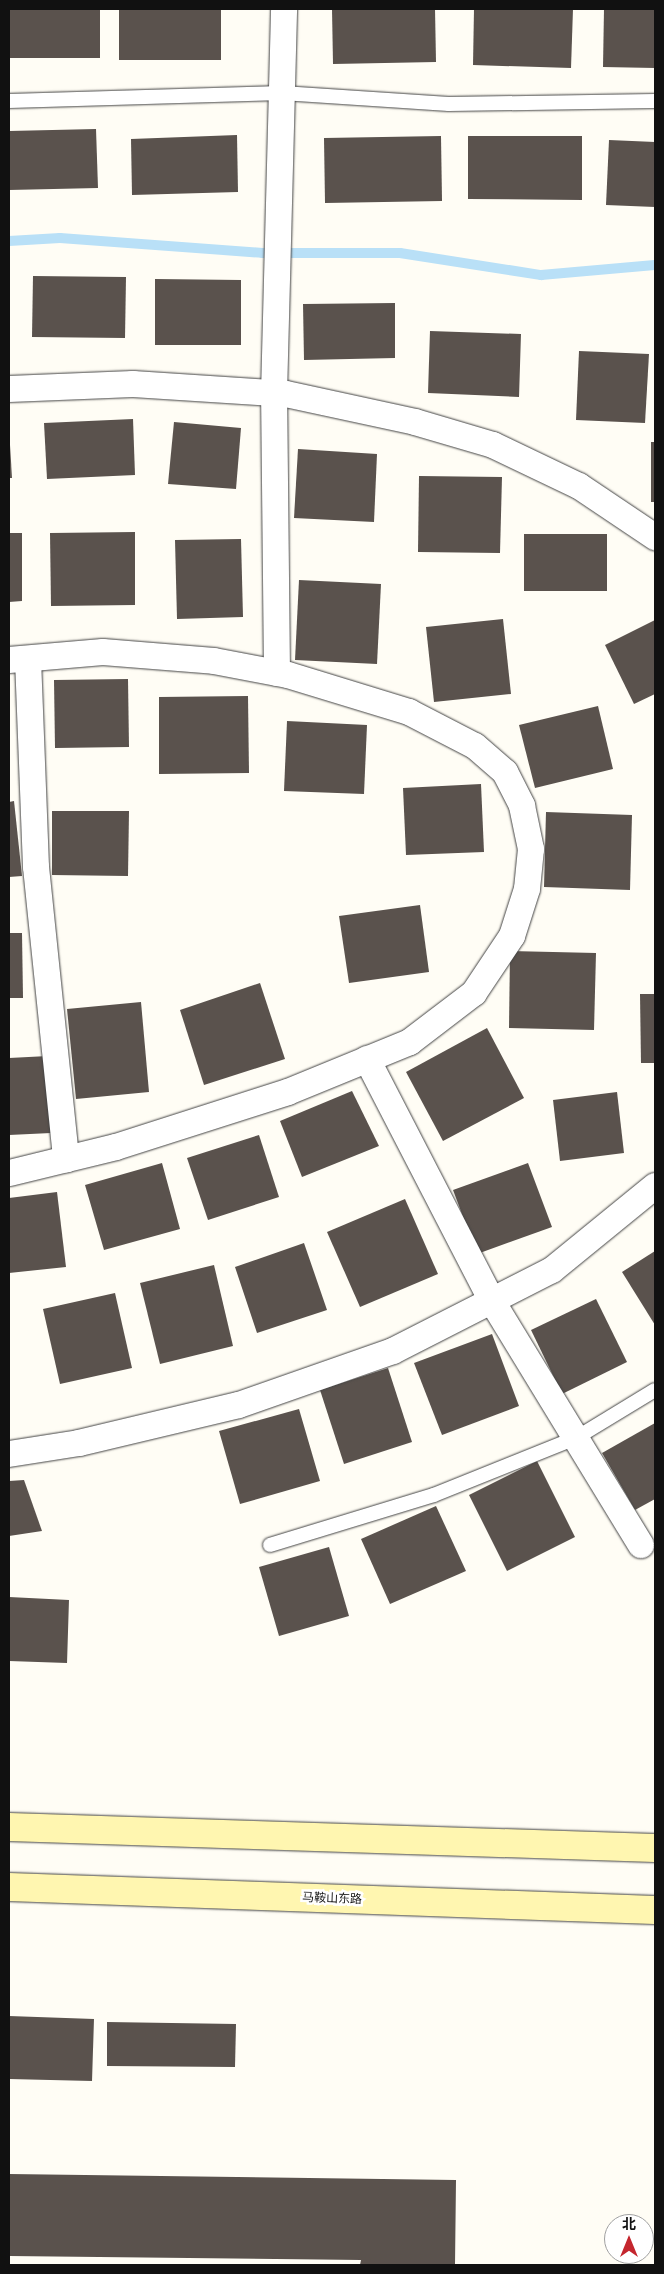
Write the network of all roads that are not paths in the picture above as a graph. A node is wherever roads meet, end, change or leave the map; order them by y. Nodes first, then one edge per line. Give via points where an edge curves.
1 (284, 9) edge
2 (282, 93) junction
3 (9, 100) edge
4 (655, 101) edge
5 (9, 389) edge
6 (274, 394) junction
7 (655, 537) edge
8 (18, 659) edge
9 (277, 673) junction
10 (367, 1059) junction
11 (66, 1159) junction
12 (9, 1173) edge
13 (655, 1186) edge
14 (492, 1301) junction
15 (655, 1390) edge
16 (576, 1438) junction
17 (9, 1454) edge
18 (641, 1544) dead end
19 (270, 1545) dead end
20 (9, 1826) edge
21 (655, 1848) edge
22 (9, 1887) edge
23 (655, 1910) edge

1 - 2 street
2 - 3 lane
2 - 4 lane via 449,104
2 - 6 street
5 - 6 street via 133,384
6 - 7 street via 415,422 493,445 579,486
6 - 9 street
8 - 9 street via 103,652 214,661
8 - 11 street
9 - 10 street via 409,712 475,746 504,772 522,806 532,849 527,889 512,936 474,993 410,1042
10 - 11 street via 288,1092 116,1147
10 - 14 street
11 - 12 street
13 - 14 street via 552,1270
14 - 16 street
14 - 17 street via 393,1351 238,1405 79,1443
15 - 16 lane
16 - 18 street
16 - 19 lane via 434,1495
20 - 21 main road
22 - 23 main road, 马鞍山东路

